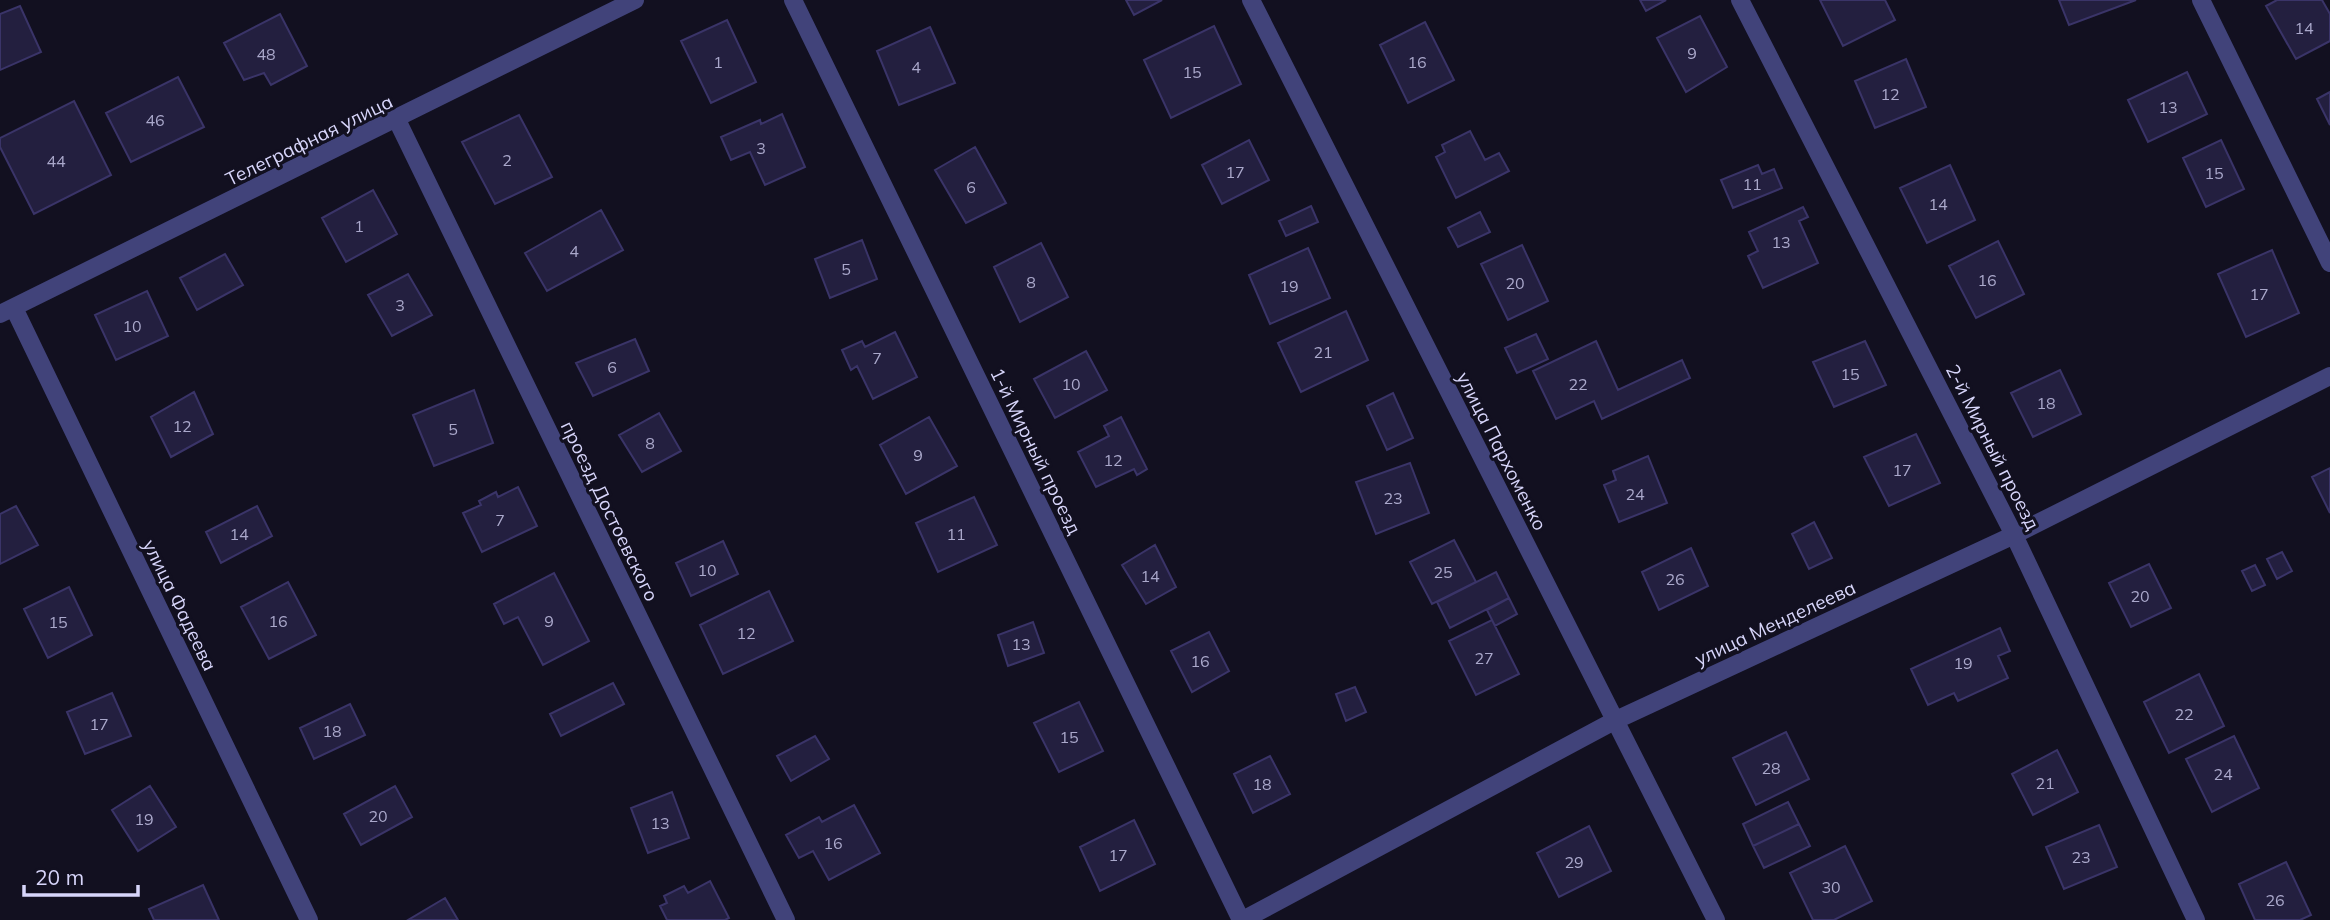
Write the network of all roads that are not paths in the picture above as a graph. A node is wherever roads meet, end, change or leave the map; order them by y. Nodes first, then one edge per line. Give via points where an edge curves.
1 (635, 0) edge
2 (793, 0) edge
3 (1251, 0) edge
4 (1740, 0) edge
5 (2201, 0) edge
6 (397, 120) junction
7 (2330, 262) edge
8 (7, 311) edge
9 (2330, 376) edge
10 (2014, 535) junction
11 (1614, 721) junction
12 (309, 920) edge
13 (786, 920) edge
14 (1242, 920) edge
15 (1716, 920) edge
16 (2196, 920) edge

1 - 6 street, Телеграфная улица
2 - 14 street, 1-й Мирный проезд
3 - 11 street, улица Пархоменко
4 - 10 street, 2-й Мирный проезд
5 - 7 street
6 - 8 street, Телеграфная улица
6 - 13 street, проезд Достоевского
8 - 12 street, улица Фадеева
9 - 10 street, улица Менделеева
10 - 11 street, улица Менделеева
10 - 16 street, 2-й Мирный проезд
11 - 14 street, улица Менделеева
11 - 15 street, улица Пархоменко

